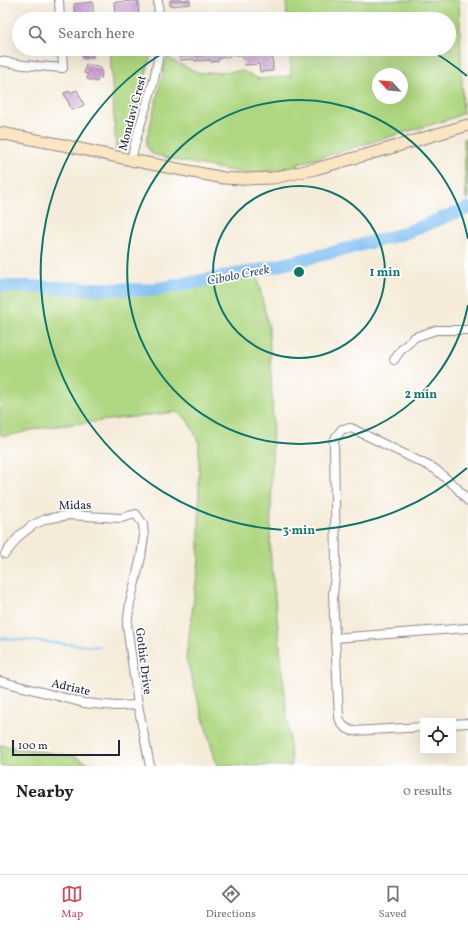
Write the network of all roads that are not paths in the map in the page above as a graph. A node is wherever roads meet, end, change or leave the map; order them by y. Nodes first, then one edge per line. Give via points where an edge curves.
1 (59, 0) edge
2 (158, 0) edge
3 (60, 12) edge
4 (159, 12) edge
5 (62, 56) edge
6 (159, 56) edge
7 (0, 61) edge
8 (468, 125) edge
9 (0, 133) edge
10 (131, 160) junction
11 (468, 330) edge
12 (394, 360) dead end
13 (468, 501) edge
14 (136, 514) joint
15 (5, 554) dead end
16 (468, 628) edge
17 (335, 638) junction
18 (0, 681) edge
19 (138, 704) junction
20 (468, 723) edge
21 (456, 724) edge
22 (420, 727) edge
23 (150, 766) edge

1 - 3 street
2 - 4 street
5 - 7 street via 63,68
6 - 10 street, Mondavi Crest
8 - 10 main road via 315,169 273,178 224,178
9 - 10 main road
11 - 12 street via 436,330 415,337
13 - 17 street via 436,468 351,428 341,426 334,442
14 - 15 street, Midas via 121,518 69,514 46,519 20,535
14 - 19 street, Gothic Drive via 143,524 144,536 128,625
16 - 17 street
17 - 22 street via 339,717 346,729 353,731
18 - 19 street, Adriate via 84,703 116,706
19 - 23 street, Gothic Drive
20 - 21 street

